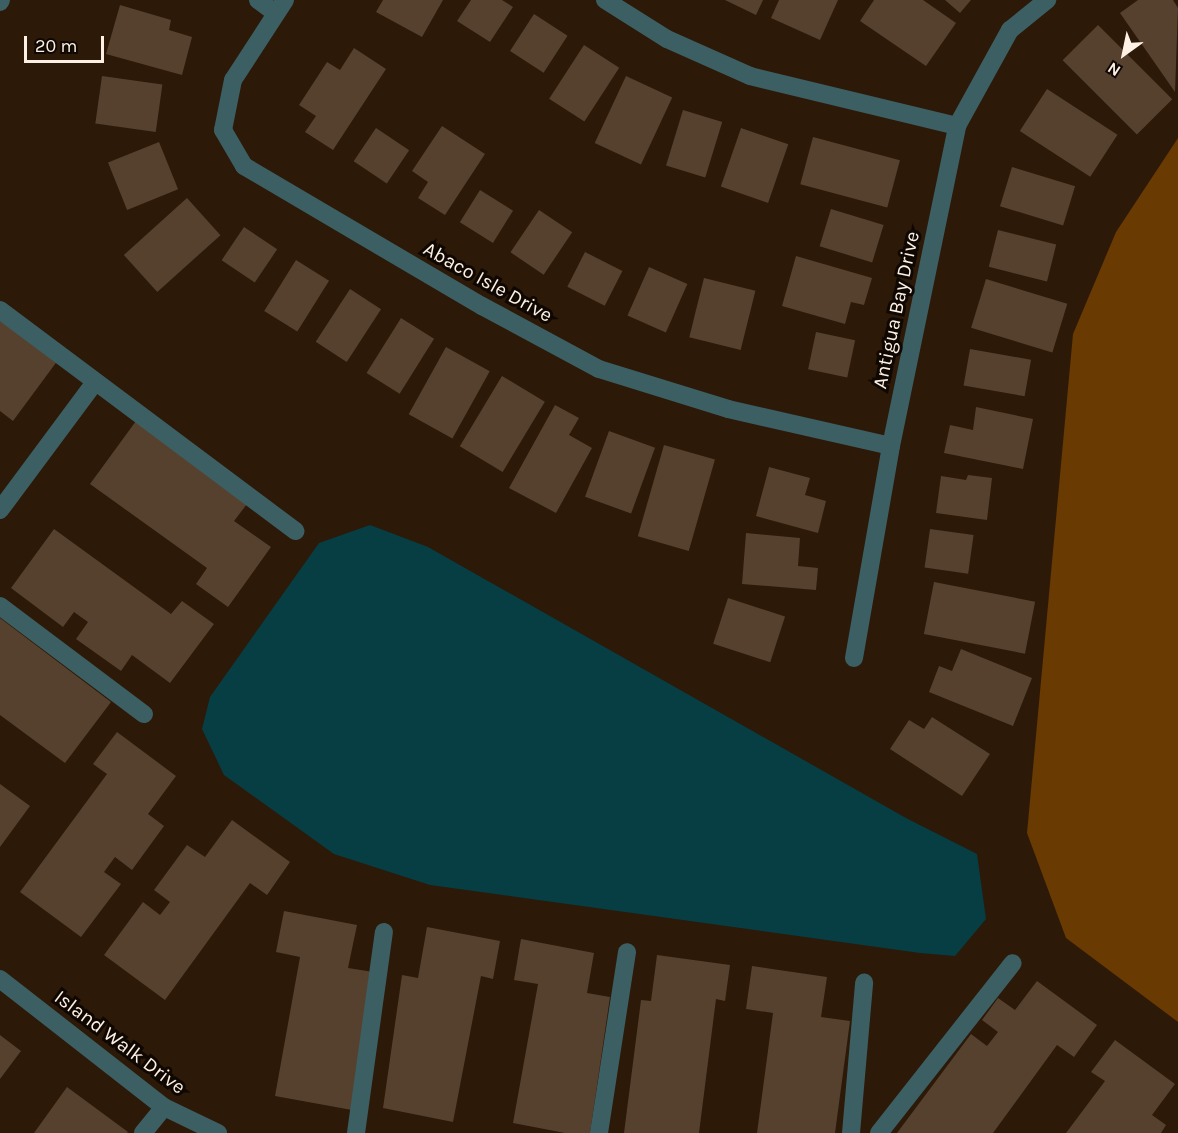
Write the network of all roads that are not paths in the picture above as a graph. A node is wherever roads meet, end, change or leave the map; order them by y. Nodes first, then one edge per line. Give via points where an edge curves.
1 (258, 0) edge
2 (605, 0) edge
3 (1047, 0) edge
4 (280, 6) edge
5 (957, 126) junction
6 (0, 310) edge
7 (95, 382) junction
8 (891, 446) junction
9 (0, 510) edge
10 (295, 531) dead end
11 (0, 606) edge
12 (854, 658) dead end
13 (144, 714) dead end
14 (384, 932) dead end
15 (627, 952) dead end
16 (1013, 963) dead end
17 (0, 979) edge
18 (864, 983) dead end
19 (164, 1107) junction
20 (143, 1133) edge
21 (218, 1133) edge
22 (356, 1133) edge
23 (599, 1133) edge
24 (851, 1133) edge
25 (879, 1133) edge

1 - 4 street, Abaco Isle Drive
2 - 5 street via 667,39 750,76
3 - 5 street, Antigua Bay Drive via 1010,30
4 - 8 street, Abaco Isle Drive via 233,80 223,130 244,166 482,306 598,369 728,409
5 - 8 street, Antigua Bay Drive
6 - 7 street
7 - 9 street
7 - 10 street
8 - 12 street, Antigua Bay Drive
11 - 13 street
14 - 22 street
15 - 23 street
16 - 25 street
17 - 19 street, Island Walk Drive
18 - 24 street
19 - 20 street
19 - 21 street, Island Walk Drive

